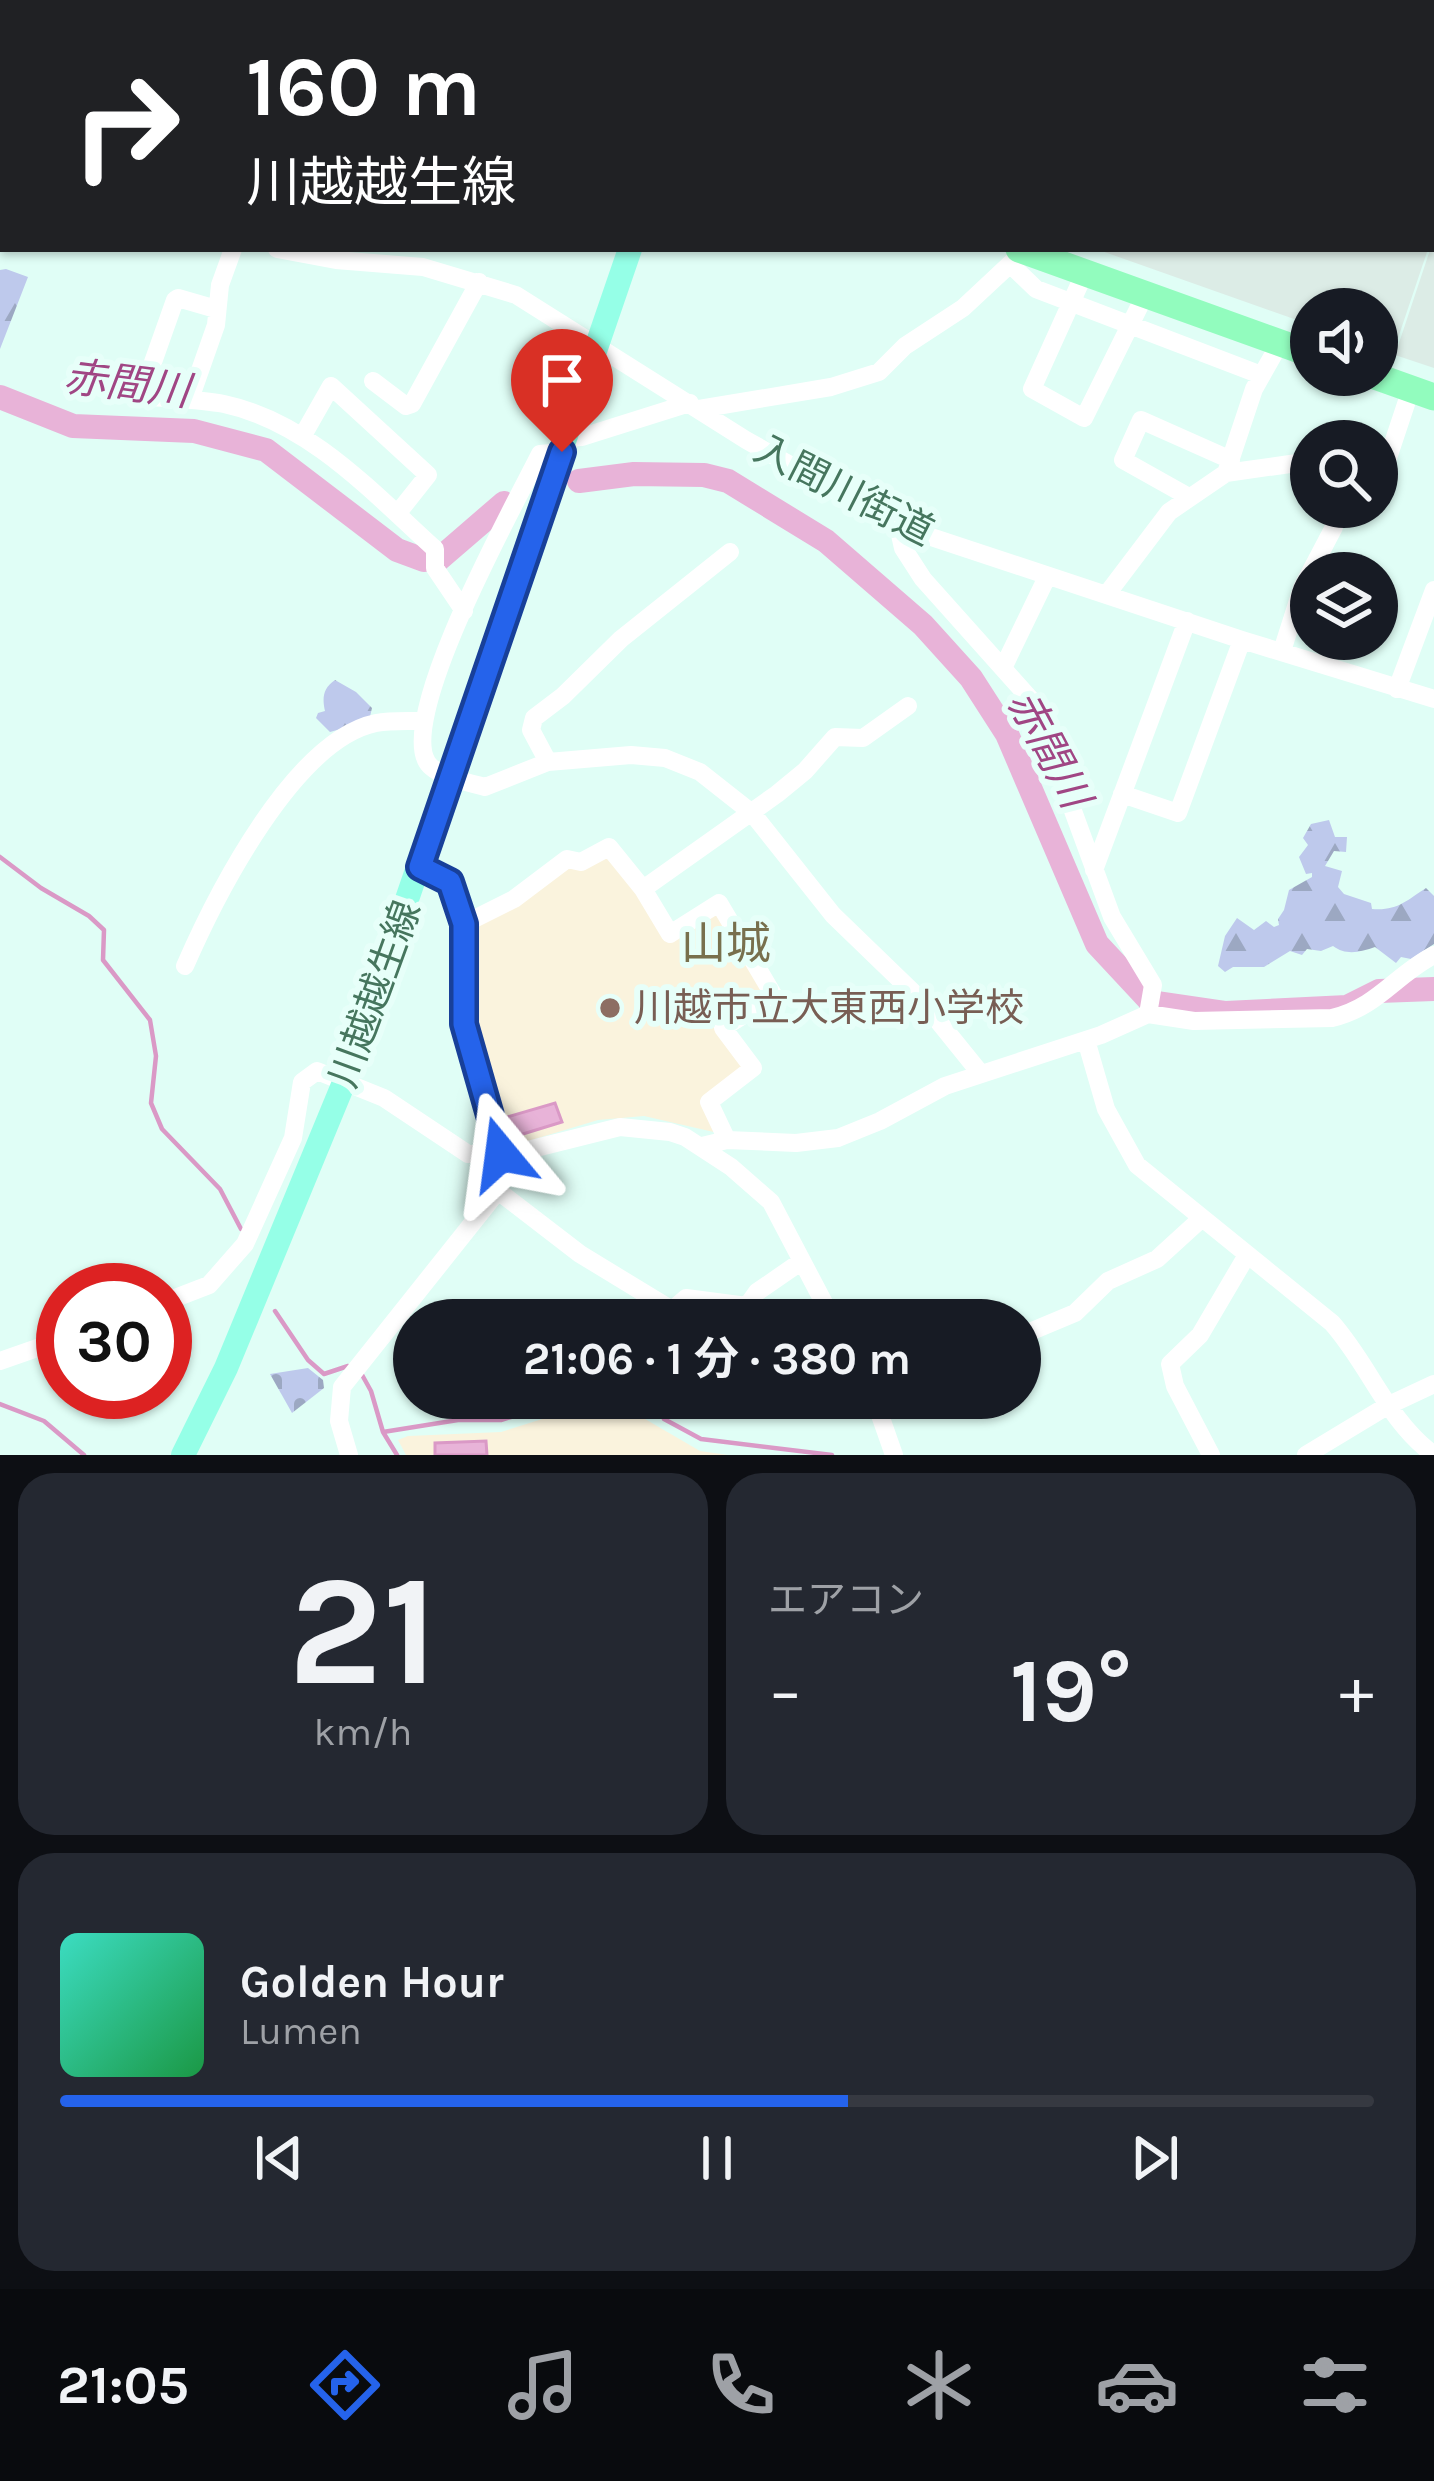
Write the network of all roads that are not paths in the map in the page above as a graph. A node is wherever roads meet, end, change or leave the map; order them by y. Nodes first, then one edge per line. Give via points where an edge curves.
1 (232, 252) edge
2 (293, 252) edge
3 (432, 252) edge
4 (629, 252) edge
5 (1076, 252) edge
6 (1018, 255) edge
7 (423, 267) junction
8 (1084, 272) junction
9 (479, 282) junction
10 (1145, 295) junction
11 (1071, 304) junction
12 (216, 309) junction
13 (1132, 327) junction
14 (1290, 329) edge
15 (598, 343) junction
16 (1280, 343) junction
17 (1290, 347) edge
18 (1398, 373) edge
19 (1261, 375) junction
20 (373, 381) dead end
21 (1426, 389) edge
22 (190, 399) junction
23 (694, 406) junction
24 (302, 436) junction
25 (1398, 442) edge
26 (564, 445) junction
27 (1290, 462) edge
28 (1228, 466) junction
29 (1189, 497) junction
30 (397, 514) junction
31 (898, 526) junction
32 (1333, 528) edge
33 (730, 552) dead end
34 (1047, 577) junction
35 (1434, 590) edge
36 (1107, 594) junction
37 (464, 610) junction
38 (1186, 621) junction
39 (1243, 640) junction
40 (1282, 651) junction
41 (1004, 666) junction
42 (1397, 689) junction
43 (1434, 699) edge
44 (908, 706) dead end
45 (423, 721) junction
46 (548, 762) junction
47 (452, 776) junction
48 (1122, 794) junction
49 (752, 813) junction
50 (420, 867) junction
51 (1094, 870) junction
52 (643, 889) junction
53 (464, 924) junction
54 (1434, 955) edge
55 (185, 966) dead end
56 (1149, 1004) junction
57 (1087, 1040) junction
58 (981, 1074) junction
59 (345, 1080) junction
60 (727, 1140) junction
61 (701, 1146) junction
62 (495, 1154) junction
63 (498, 1190) junction
64 (1202, 1218) junction
65 (1247, 1255) junction
66 (802, 1261) junction
67 (192, 1292) edge
68 (654, 1299) edge
69 (754, 1299) edge
70 (822, 1299) edge
71 (1041, 1327) edge
72 (36, 1348) edge
73 (0, 1360) edge
74 (1434, 1384) edge
75 (1387, 1406) junction
76 (881, 1419) edge
77 (183, 1455) edge
78 (349, 1455) edge
79 (894, 1455) edge
80 (1211, 1455) edge
81 (1306, 1455) edge
82 (1434, 1455) edge

1 - 12 street
2 - 7 street, 入間川街道
3 - 7 street
4 - 15 main road, 川越越生線
5 - 14 highway
6 - 8 highway
6 - 11 street via 1036,290
6 - 23 street via 879,372 832,387
7 - 9 street, 入間川街道
8 - 10 highway
8 - 11 street
9 - 15 street, 入間川街道
9 - 20 street via 412,404
10 - 13 street
10 - 16 highway
11 - 13 street
11 - 13 street via 1033,393 1084,418
12 - 22 street
12 - 22 street via 178,298 140,392
13 - 19 street
15 - 23 street, 入間川街道
15 - 26 main road, 川越越生線
16 - 17 highway
16 - 19 street
18 - 21 highway
19 - 28 street
21 - 25 street
22 - 24 street via 238,408
23 - 26 street
23 - 31 street, 入間川街道
24 - 30 street
24 - 30 street via 332,386 428,475
26 - 37 street via 540,454
26 - 47 main road, 川越越生線
27 - 28 street
28 - 29 street
28 - 29 street via 1141,420 1123,460
29 - 36 street via 1168,512
30 - 37 street via 435,549 435,568
31 - 34 street, 入間川街道
31 - 41 street via 923,579
32 - 40 street
33 - 46 street via 534,718 531,730
34 - 36 street, 入間川街道
34 - 41 street
35 - 42 street
36 - 38 street, 入間川街道
37 - 45 street
38 - 39 street, 入間川街道
38 - 48 street
39 - 40 street, 入間川街道
39 - 48 street via 1178,813
40 - 42 street, 入間川街道
41 - 51 street via 1042,720
42 - 43 street, 入間川街道
44 - 49 street via 863,738 835,737
45 - 47 street via 424,758
45 - 55 street via 372,723 310,765 250,837
46 - 47 street via 491,787
46 - 49 street via 664,758 700,772
47 - 50 main road, 川越越生線
48 - 51 street
49 - 52 street
49 - 58 street via 833,915 922,1001
50 - 53 street via 450,882
50 - 59 main road, 川越越生線
51 - 56 street via 1153,985
52 - 53 street via 609,847 580,862 567,859
52 - 60 street via 670,934 719,903 774,996 723,1028 753,1068 709,1102
53 - 62 street via 464,1024
54 - 56 street via 1366,1008 1332,1018 1194,1021
56 - 57 street
57 - 58 street
57 - 64 street via 1127,1151
58 - 60 street via 826,1141
59 - 62 street via 458,1149
59 - 67 street via 316,1071 302,1082 293,1138 245,1244 209,1285
59 - 77 main road, 川越越生線
60 - 61 street
61 - 62 street via 670,1132 620,1127
61 - 66 street via 764,1192
62 - 63 street
63 - 68 street
63 - 78 street via 349,1377 338,1409
64 - 65 street
64 - 71 street via 1157,1259
65 - 75 street via 1332,1323
65 - 80 street via 1200,1336 1170,1364
66 - 69 street
66 - 70 street
72 - 73 street
74 - 75 street
75 - 81 street
75 - 82 street
76 - 79 street

